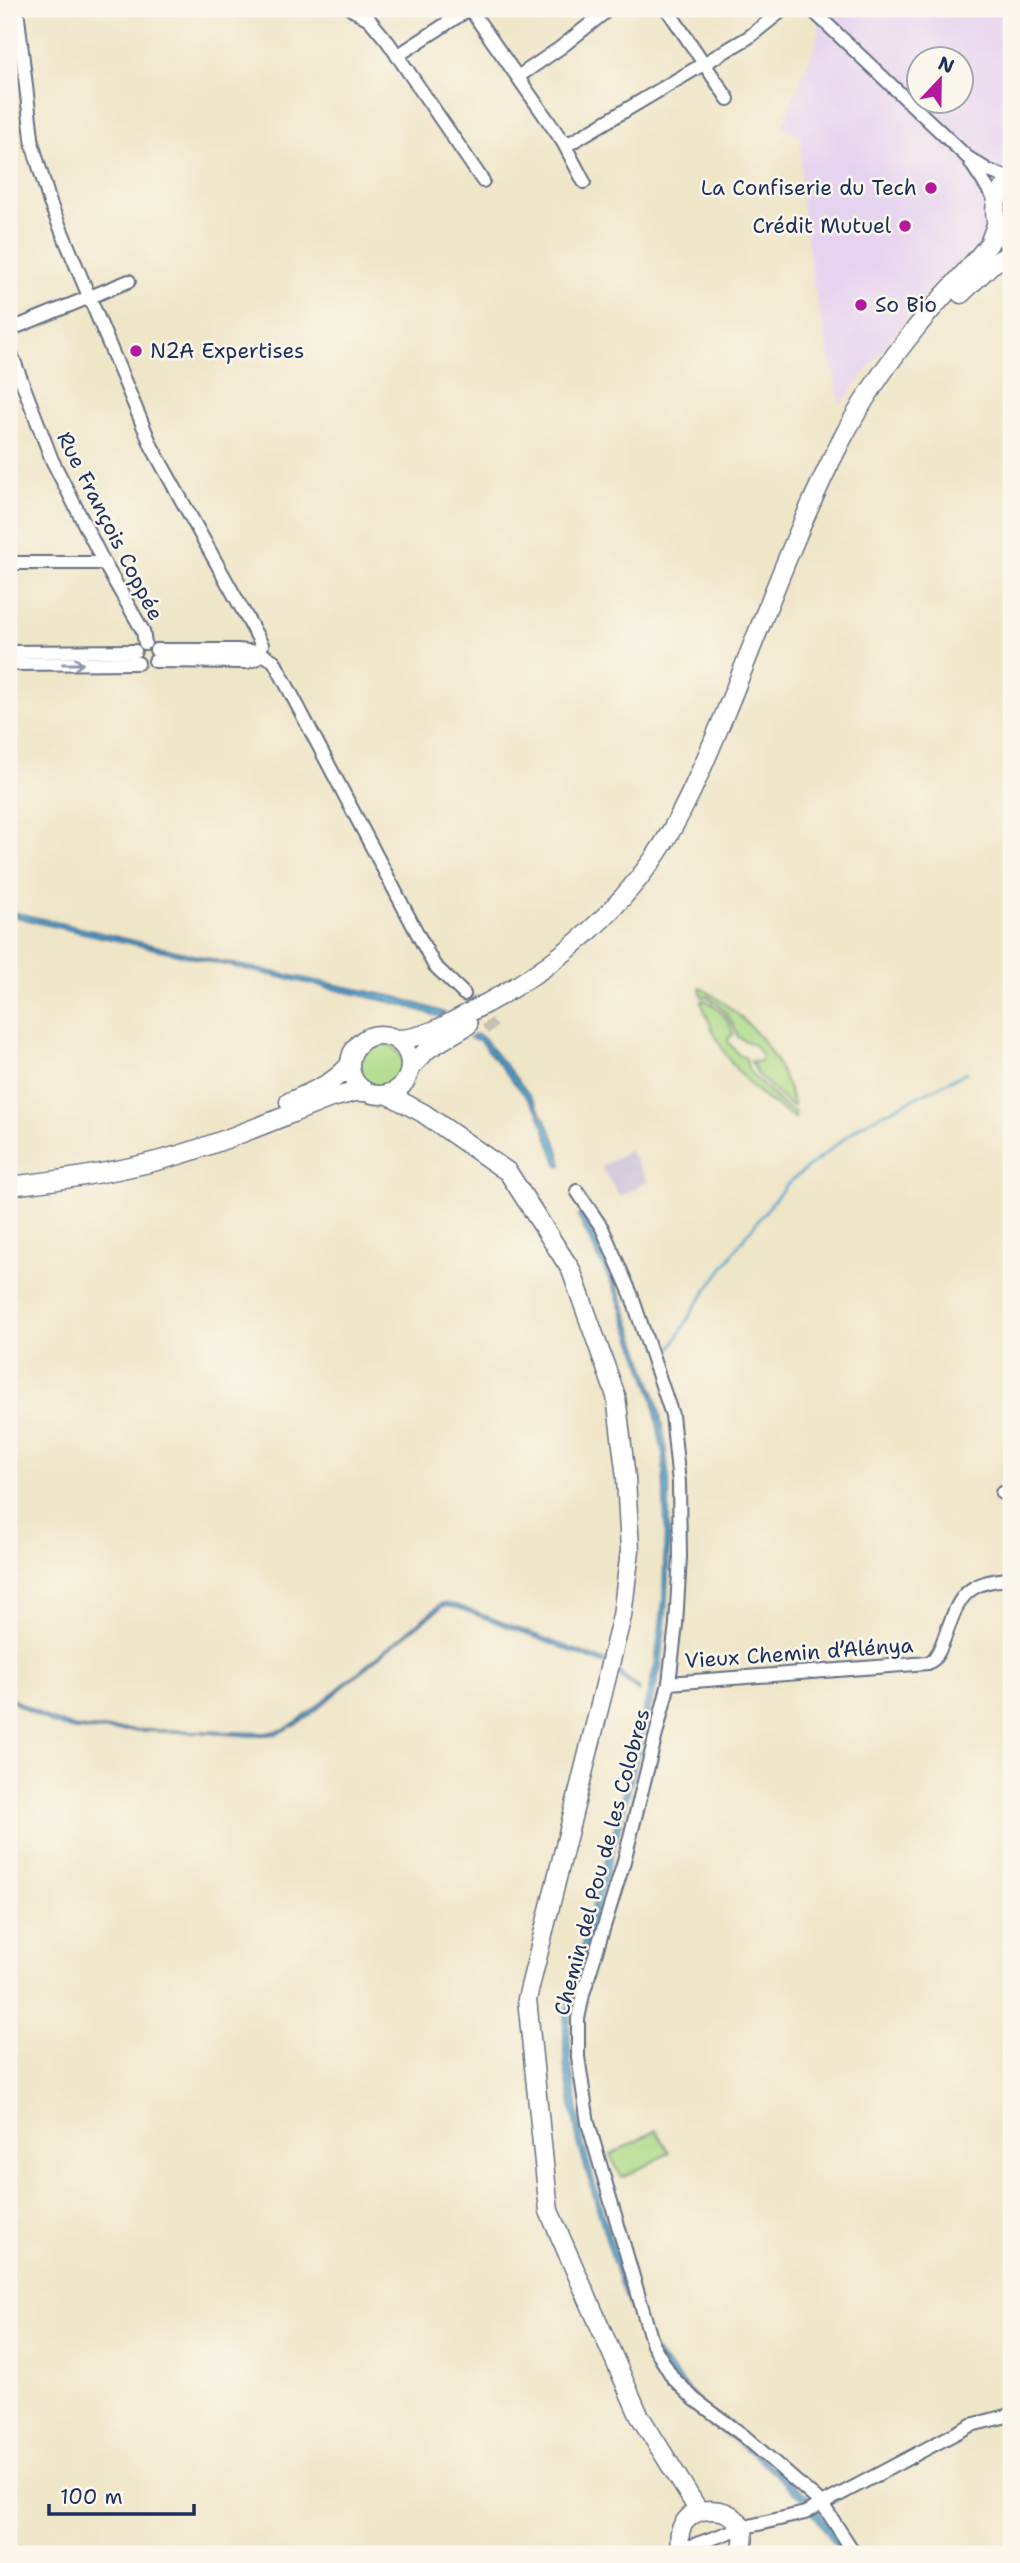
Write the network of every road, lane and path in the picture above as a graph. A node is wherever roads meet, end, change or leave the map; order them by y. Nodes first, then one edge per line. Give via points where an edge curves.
1 (17, 9) edge
2 (351, 9) edge
3 (470, 9) edge
4 (609, 9) edge
5 (667, 9) edge
6 (784, 9) edge
7 (811, 9) edge
8 (397, 56) junction
9 (705, 64) junction
10 (519, 76) junction
11 (728, 99) dead end
12 (563, 142) junction
13 (967, 157) junction
14 (1011, 180) edge
15 (483, 181) dead end
16 (584, 182) dead end
17 (996, 201) junction
18 (996, 225) junction
19 (1011, 245) edge
20 (1011, 254) edge
21 (129, 281) dead end
22 (90, 299) junction
23 (9, 330) edge
24 (9, 348) edge
25 (9, 563) edge
26 (104, 563) junction
27 (249, 631) junction
28 (237, 650) junction
29 (9, 652) edge
30 (258, 652) junction
31 (146, 654) junction
32 (9, 664) edge
33 (464, 994) tunnel mouth
34 (394, 1039) junction
35 (350, 1064) junction
36 (408, 1074) junction
37 (368, 1092) junction
38 (387, 1094) junction
39 (423, 1113) junction
40 (9, 1175) edge
41 (9, 1186) edge
42 (577, 1191) dead end
43 (1011, 1579) edge
44 (669, 1683) junction
45 (1011, 2415) edge
46 (823, 2505) junction
47 (699, 2511) junction
48 (741, 2528) junction
49 (678, 2553) edge
50 (740, 2554) edge
51 (855, 2554) edge

1 - 22 street via 33,146 50,203
2 - 8 street via 369,19
3 - 8 street
3 - 10 street
4 - 10 street
5 - 9 street
6 - 9 street
7 - 13 street
8 - 15 street
9 - 11 street
9 - 12 street via 572,142
10 - 12 street
12 - 16 street
13 - 14 street
13 - 17 street
14 - 17 main road
17 - 18 main road
18 - 19 main road
18 - 34 main road via 989,244 897,352 841,441 700,774 655,857 603,918 530,976 446,1024 407,1040
20 - 36 main road via 991,265 944,309 871,407 826,494 707,782 684,829 638,896 580,954 428,1049
21 - 22 street
22 - 23 street
22 - 27 street via 152,447
24 - 26 street, Rue François Coppée via 52,460
25 - 26 street
26 - 31 street, Rue François Coppée via 143,631
27 - 28 street
27 - 30 street via 262,645
28 - 30 street
28 - 31 street
29 - 31 street
30 - 31 street via 256,659 247,662
30 - 33 street via 274,662 434,965
32 -> 31 street
34 - 35 main road via 369,1037 356,1048
34 - 36 main road via 406,1051
35 - 37 main road via 355,1081
35 - 40 main road via 320,1088 178,1145 85,1166
36 - 38 main road via 401,1087
36 - 39 main road via 407,1097
37 - 38 main road
37 - 41 main road via 331,1098 179,1155
38 - 39 main road
39 - 47 main road via 508,1172 570,1270 616,1396 629,1550 622,1616 527,1999 550,2211 639,2415
42 - 44 street, Chemin del Pou de les Colobres via 602,1228 631,1294 672,1415 680,1557
43 - 44 street, Vieux Chemin d’Alénya via 975,1586 961,1596 939,1651 928,1663
44 - 46 street, Chemin del Pou de les Colobres via 578,2019 578,2057 588,2123 649,2332 664,2365 694,2399
45 - 46 street via 971,2425
46 - 48 street via 804,2514
46 - 51 street, Chemin del Pou de les Colobres
47 - 48 main road via 720,2510
47 - 49 main road via 684,2525
48 - 49 street
48 - 50 main road

